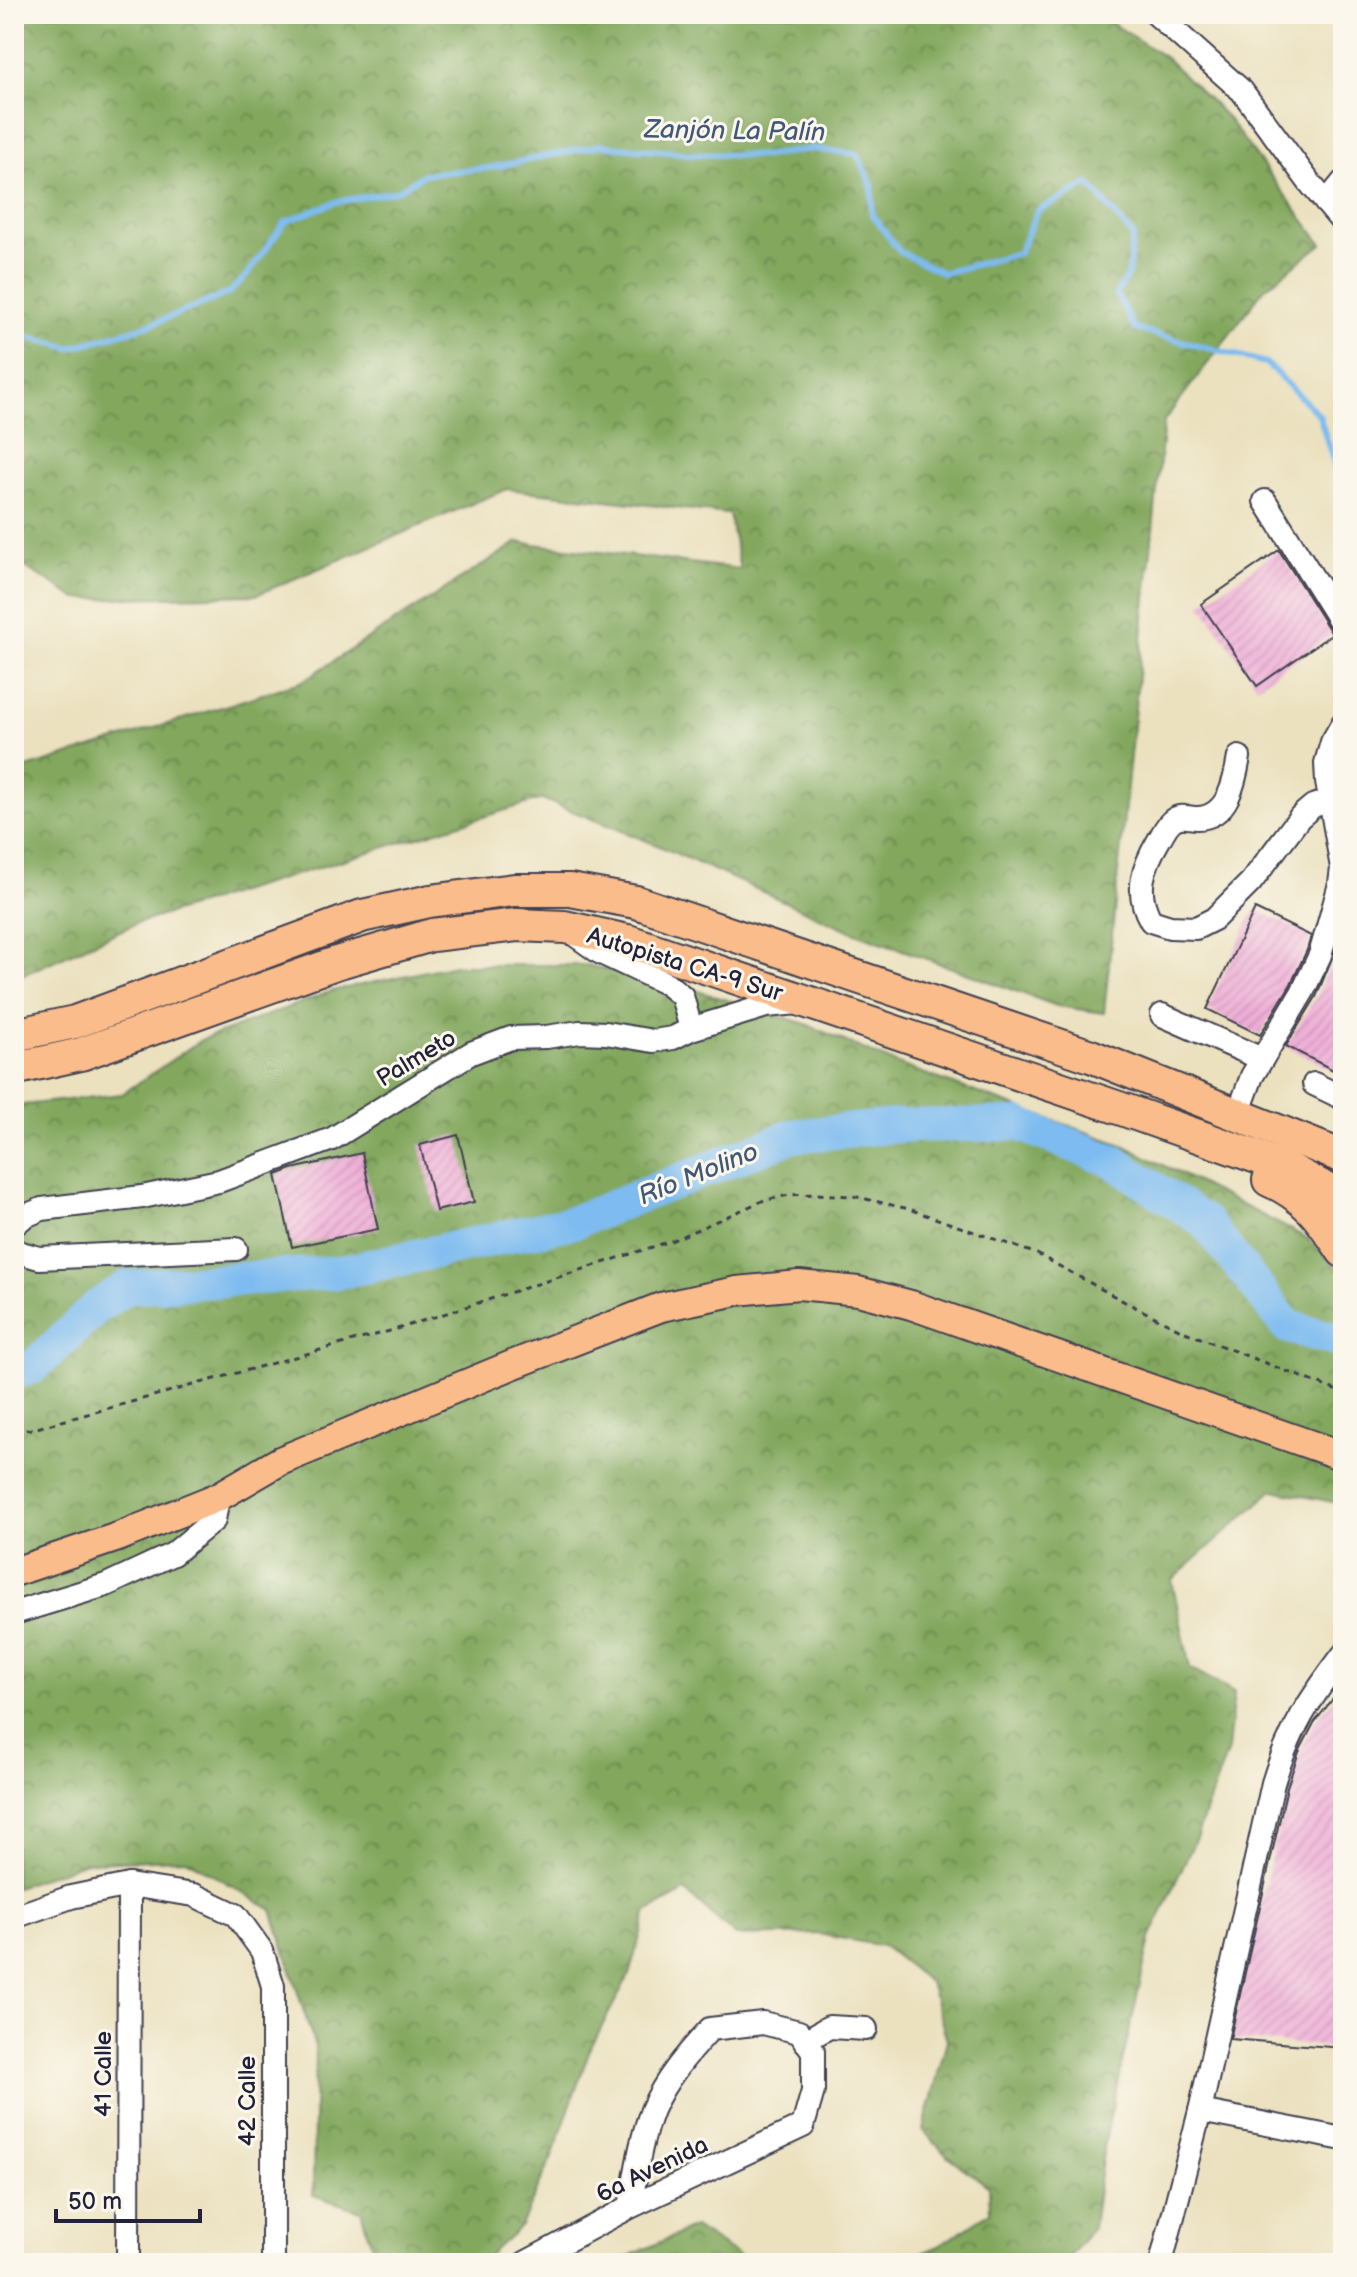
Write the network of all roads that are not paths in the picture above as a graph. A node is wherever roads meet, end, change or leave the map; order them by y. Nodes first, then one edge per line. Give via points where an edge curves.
1 (1156, 14) edge
2 (1343, 182) edge
3 (1326, 203) junction
4 (1343, 223) edge
5 (1265, 501) dead end
6 (1343, 626) edge
7 (1343, 723) edge
8 (1239, 757) dead end
9 (1331, 800) junction
10 (565, 927) junction
11 (807, 1002) junction
12 (1162, 1015) dead end
13 (691, 1029) junction
14 (14, 1035) edge
15 (1262, 1059) junction
16 (14, 1069) edge
17 (1314, 1084) dead end
18 (1343, 1098) edge
19 (1119, 1108) junction
20 (1238, 1114) junction
21 (1343, 1157) edge
22 (1343, 1198) edge
23 (14, 1225) edge
24 (14, 1248) edge
25 (236, 1249) dead end
26 (1343, 1251) edge
27 (1343, 1456) edge
28 (218, 1497) junction
29 (14, 1572) edge
30 (14, 1613) edge
31 (1343, 1655) edge
32 (129, 1885) junction
33 (14, 1917) edge
34 (866, 2029) dead end
35 (802, 2036) junction
36 (1200, 2111) junction
37 (1343, 2139) edge
38 (630, 2207) junction
39 (128, 2263) edge
40 (273, 2263) edge
41 (525, 2263) edge
42 (1161, 2263) edge

1 - 3 street via 1242,91
2 - 3 street
3 - 4 street
5 - 6 street
7 - 9 street via 1326,763
8 - 9 street via 1223,806 1210,817 1176,817 1148,859 1141,884 1143,907 1151,921 1196,928 1214,919 1251,882 1300,817
9 - 15 street via 1340,884 1314,967
10 - 11 highway, Autopista CA-9 Sur via 628,941
10 - 13 street via 599,952 682,996
10 - 16 highway, Autopista CA-9 Sur via 517,925 432,935 336,963 81,1054
11 - 13 street, Palmeto via 766,1006
11 - 19 highway, Autopista CA-9 Sur
12 - 15 street
13 - 23 street, Palmeto via 653,1041 580,1032 511,1038 471,1053 332,1139 219,1181 42,1209
14 - 20 highway, Autopista CA-9 Sur via 75,1022 362,916 514,890 570,890 636,902 805,958 1091,1056
15 - 20 street
17 - 18 street
19 - 22 highway, Autopista CA-9 Sur via 1285,1167
19 - 26 highway via 1152,1129 1296,1193
20 - 21 highway, Autopista CA-9 Sur
24 - 25 street via 39,1258
27 - 28 main road via 911,1305 858,1291 799,1285 661,1307 280,1461
28 - 29 main road
28 - 30 street via 214,1520 173,1554 106,1585
31 - 36 street via 1297,1720 1283,1750
32 - 33 street
32 - 39 street, 41 Calle
32 - 40 street, 42 Calle via 194,1895 236,1915 262,1951 273,1986
34 - 35 street via 829,2027
35 - 38 street, 6a Avenida via 813,2051 813,2091 803,2126
35 - 38 street via 763,2023 710,2029 680,2062 653,2108
36 - 37 street
36 - 42 street
38 - 41 street, 6a Avenida

